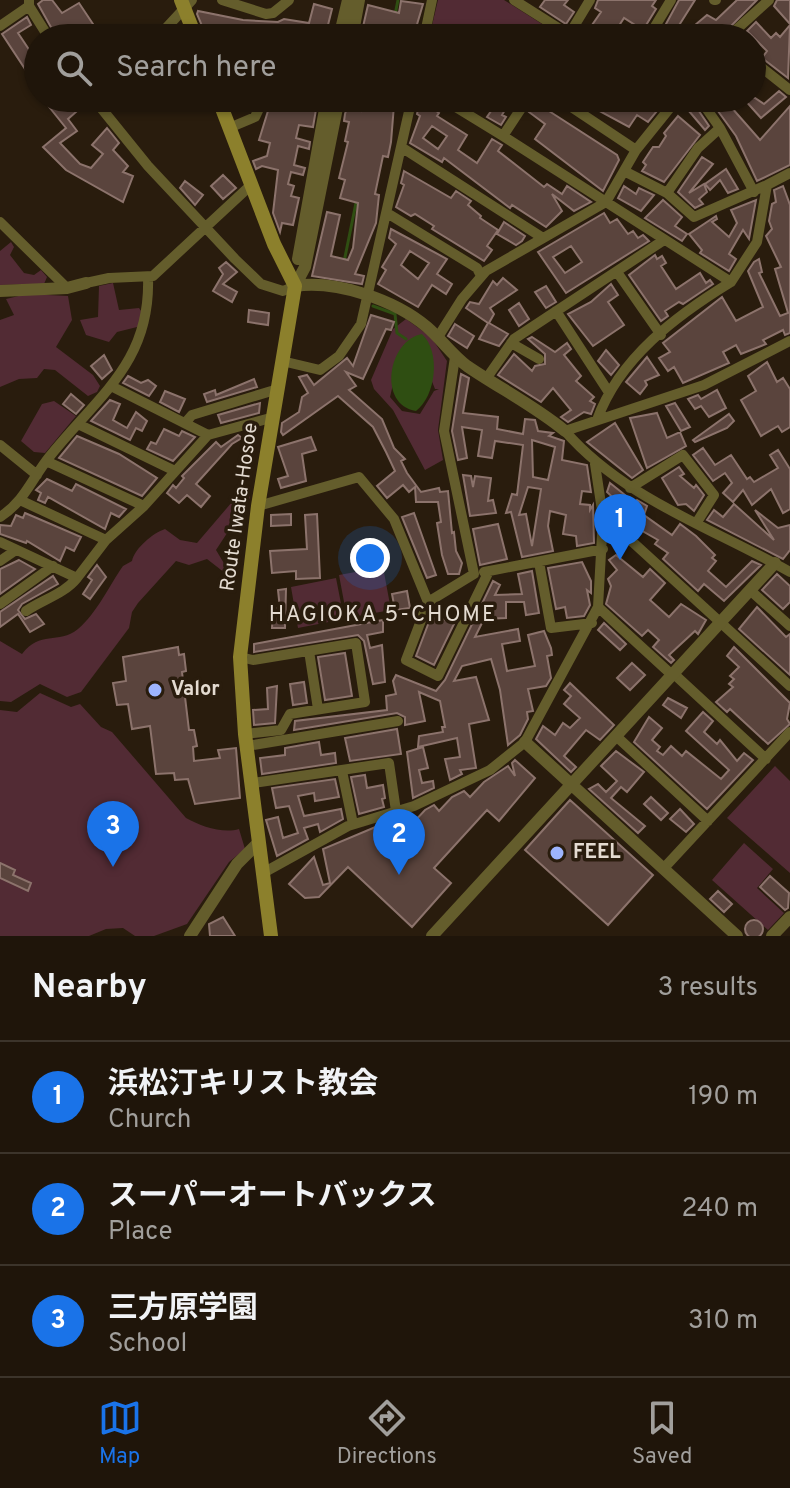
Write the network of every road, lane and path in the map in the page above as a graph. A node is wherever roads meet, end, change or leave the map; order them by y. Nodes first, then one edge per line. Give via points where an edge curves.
1 (222, 0) edge
2 (289, 0) edge
3 (348, 0) edge
4 (359, 0) edge
5 (432, 0) edge
6 (514, 0) edge
7 (590, 0) edge
8 (671, 0) edge
9 (769, 0) edge
10 (29, 3) edge
11 (186, 3) edge
12 (41, 24) edge
13 (169, 24) edge
14 (193, 24) edge
15 (342, 24) edge
16 (355, 24) edge
17 (427, 24) edge
18 (550, 24) edge
19 (577, 24) edge
20 (656, 24) edge
21 (744, 24) edge
22 (0, 26) edge
23 (766, 71) edge
24 (790, 90) edge
25 (106, 112) edge
26 (223, 112) edge
27 (257, 112) edge
28 (325, 112) edge
29 (336, 112) edge
30 (409, 112) edge
31 (464, 112) edge
32 (519, 112) edge
33 (579, 112) edge
34 (664, 112) edge
35 (709, 112) edge
36 (229, 128) junction
37 (720, 128) junction
38 (503, 136) junction
39 (401, 147) junction
40 (636, 150) junction
41 (624, 171) junction
42 (789, 178) edge
43 (251, 185) junction
44 (767, 185) junction
45 (754, 192) junction
46 (667, 193) junction
47 (606, 202) junction
48 (387, 213) junction
49 (0, 222) edge
50 (206, 227) junction
51 (543, 238) junction
52 (664, 240) junction
53 (617, 272) junction
54 (481, 276) junction
55 (148, 277) junction
56 (731, 282) junction
57 (86, 283) joint
58 (295, 286) junction
59 (67, 288) junction
60 (0, 291) edge
61 (370, 297) junction
62 (556, 311) junction
63 (661, 335) junction
64 (438, 337) junction
65 (790, 341) edge
66 (511, 343) junction
67 (455, 357) junction
68 (539, 359) dead end
69 (282, 361) junction
70 (486, 379) junction
71 (111, 386) junction
72 (278, 389) junction
73 (608, 391) junction
74 (274, 417) junction
75 (597, 420) junction
76 (185, 423) junction
77 (78, 424) junction
78 (565, 431) junction
79 (208, 435) junction
80 (0, 445) edge
81 (46, 461) junction
82 (595, 464) junction
83 (175, 471) junction
84 (37, 475) junction
85 (630, 488) junction
86 (22, 501) junction
87 (144, 506) junction
88 (258, 506) junction
89 (603, 515) junction
90 (0, 517) edge
91 (697, 522) junction
92 (106, 540) junction
93 (0, 542) edge
94 (603, 549) junction
95 (16, 550) junction
96 (0, 561) edge
97 (539, 562) junction
98 (775, 563) junction
99 (53, 566) junction
100 (489, 571) junction
101 (790, 572) edge
102 (474, 574) junction
103 (77, 578) junction
104 (751, 591) junction
105 (428, 602) junction
106 (0, 604) edge
107 (598, 607) junction
108 (26, 611) dead end
109 (721, 622) junction
110 (592, 623) junction
111 (790, 626) edge
112 (309, 651) junction
113 (240, 657) junction
114 (673, 674) junction
115 (790, 686) edge
116 (318, 709) junction
117 (398, 721) dead end
118 (790, 732) edge
119 (616, 736) junction
120 (246, 740) junction
121 (525, 742) junction
122 (766, 759) junction
123 (342, 771) junction
124 (253, 783) junction
125 (571, 785) junction
126 (396, 811) junction
127 (708, 821) junction
128 (353, 824) junction
129 (259, 842) junction
130 (664, 868) junction
131 (263, 873) junction
132 (790, 917) edge
133 (190, 936) edge
134 (271, 936) edge
135 (432, 936) edge
136 (737, 936) edge
137 (772, 936) edge

1 - 2 street via 266,14
3 - 15 street
4 - 16 street
5 - 17 street
6 - 18 street
7 - 19 street
8 - 20 street
9 - 21 street
10 - 12 street
10 - 22 street
11 - 13 street
11 - 14 main road
23 - 24 street
25 - 50 street
26 - 36 main road
27 - 36 street
28 - 58 street
29 - 58 street via 305,267
30 - 39 street
31 - 38 street
32 - 38 street
33 - 40 street
34 - 40 street
35 - 37 street
36 - 43 main road
37 - 45 street
37 - 46 street via 698,148
38 - 47 street
39 - 48 street
39 - 51 street
40 - 41 street
41 - 46 street
41 - 47 street
42 - 44 street
43 - 50 street
43 - 58 main road
44 - 45 street
44 - 56 street via 757,242
45 - 46 street via 694,217
47 - 51 street
47 - 52 street
48 - 54 street via 477,268
48 - 61 street
49 - 59 street
50 - 55 street
50 - 58 street via 261,284 283,291
51 - 54 street
52 - 53 street
52 - 56 street
53 - 62 street
53 - 63 street
54 - 64 street
55 - 57 street
55 - 71 street via 145,328
56 - 63 street via 677,317
57 - 59 street
58 - 61 street via 309,284
58 - 69 main road, Route Iwata-Hosoe
59 - 60 street
61 - 64 street via 409,314
61 - 69 street via 353,340 320,370
62 - 66 street
62 - 73 street
63 - 73 street
64 - 67 street
65 - 75 street via 704,385
66 - 68 street
66 - 70 street
67 - 70 street
67 - 102 street via 444,431
69 - 72 main road, Route Iwata-Hosoe
70 - 78 street
71 - 76 street
71 - 77 street
72 - 74 main road, Route Iwata-Hosoe
72 - 76 street via 192,415
73 - 75 street
74 - 79 street
74 - 88 main road, Route Iwata-Hosoe
75 - 78 street
76 - 79 street
77 - 81 street
77 - 83 street
78 - 82 street
79 - 83 street
80 - 84 street
81 - 84 street
81 - 87 street
82 - 85 street
82 - 89 street
83 - 87 street
84 - 86 street
85 - 91 street
85 - 91 street via 683,455 714,495
86 - 90 street
86 - 92 street
87 - 92 street
88 - 105 street via 359,477 394,519
88 - 113 main road, Route Iwata-Hosoe
89 - 94 street
89 - 109 street
91 - 98 street
92 - 103 street
93 - 95 street
94 - 97 street
94 - 107 street
95 - 96 street
95 - 99 street
97 - 100 street
97 - 110 street via 551,628
98 - 101 street
98 - 104 street
99 - 103 street
99 - 106 street
100 - 102 street
100 - 105 street via 438,676 406,660
102 - 105 street
103 - 108 street via 67,591
104 - 109 street
104 - 111 street
107 - 110 street
107 - 114 street
109 - 114 street
109 - 115 street
110 - 121 street
112 - 113 street via 253,660
112 - 116 street
112 - 116 street via 356,643 365,702
113 - 120 main road, Route Iwata-Hosoe
114 - 119 street
114 - 122 street
116 - 120 street via 290,714 281,730
117 - 120 street
118 - 122 street
119 - 125 street
119 - 127 street
120 - 124 main road, Route Iwata-Hosoe
121 - 125 street
121 - 126 street via 490,770
122 - 127 street
123 - 124 street
123 - 126 street via 389,763
123 - 128 street
124 - 129 main road, Route Iwata-Hosoe
125 - 130 street
125 - 135 street
126 - 128 street
127 - 130 street
128 - 131 street
129 - 131 main road, Route Iwata-Hosoe
129 - 133 street via 237,864
130 - 136 street
131 - 134 main road, Route Iwata-Hosoe
132 - 137 street

